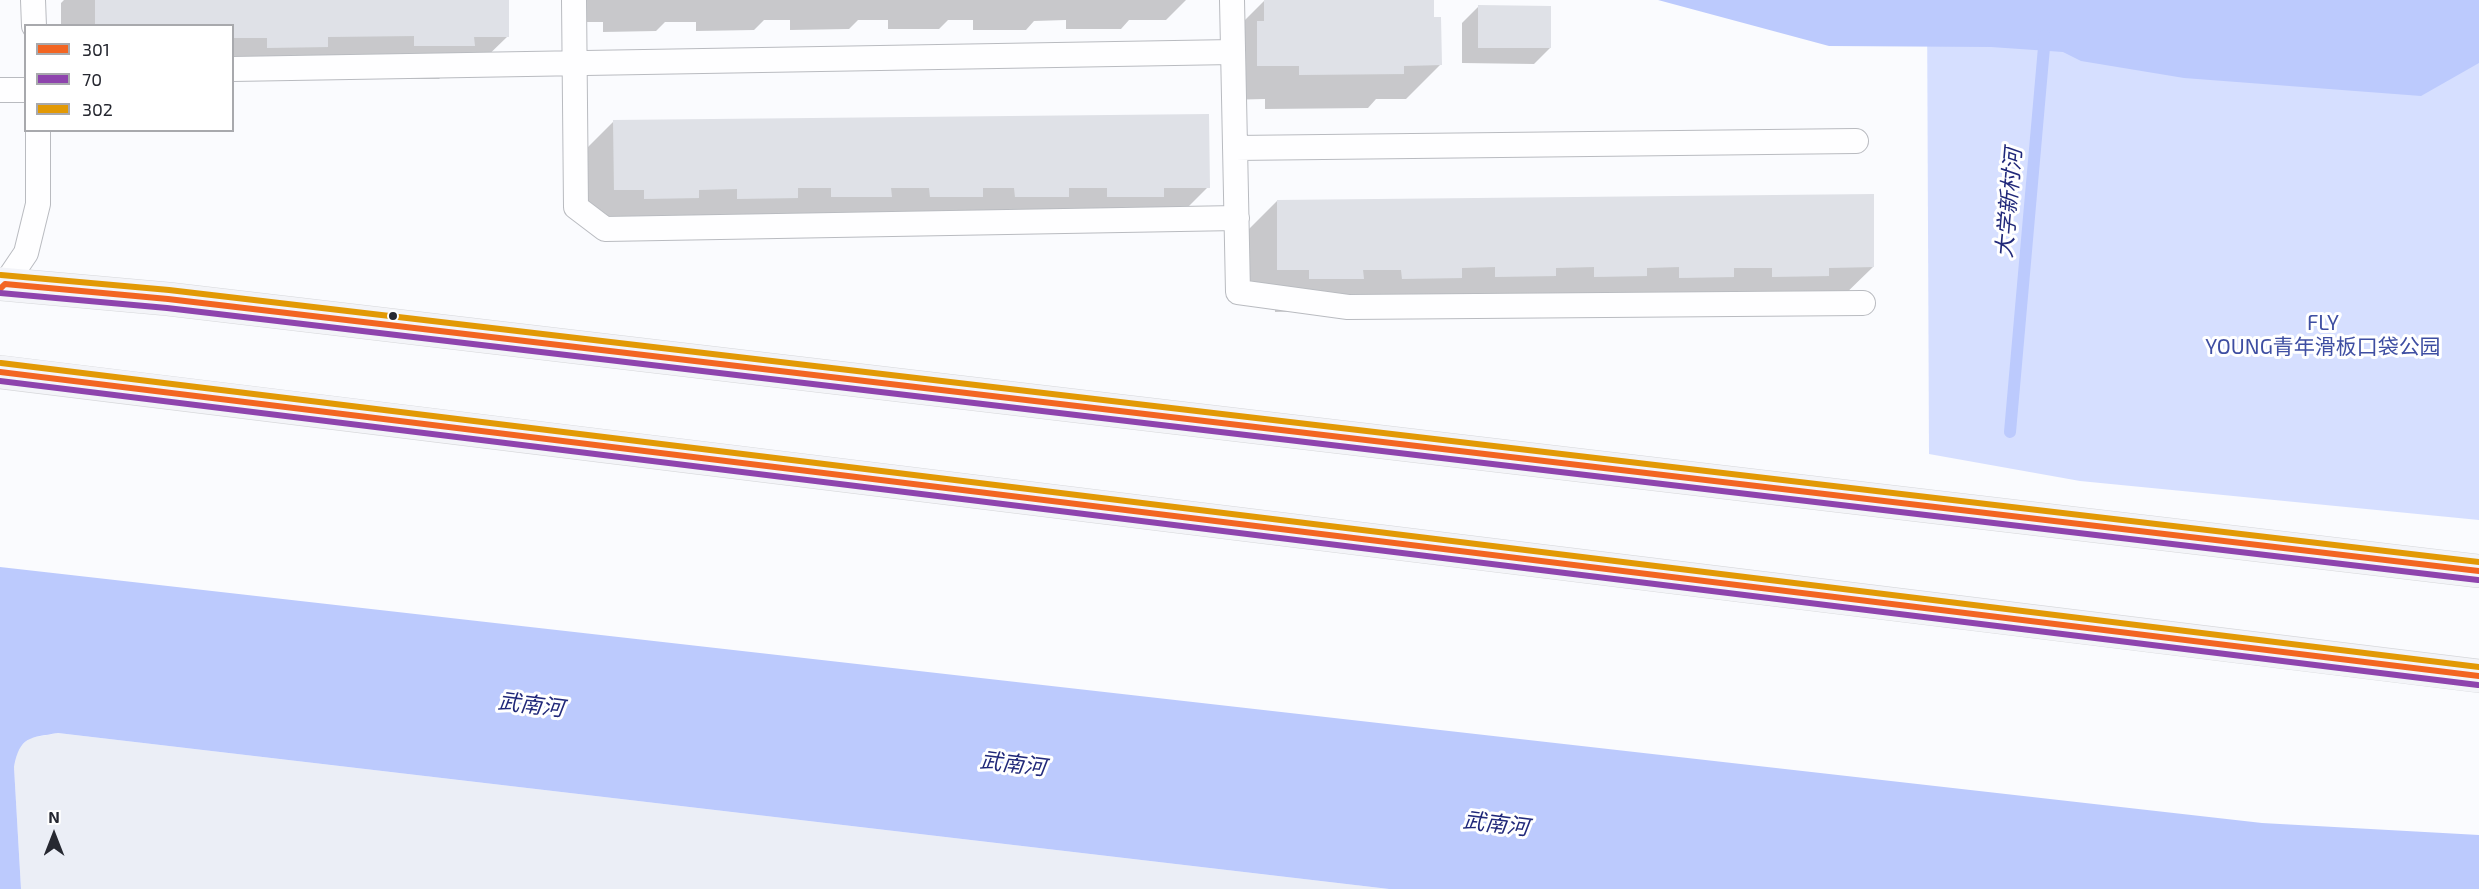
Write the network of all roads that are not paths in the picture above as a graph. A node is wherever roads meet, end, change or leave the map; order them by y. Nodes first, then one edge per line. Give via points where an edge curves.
1 (33, 0) edge
2 (574, 0) edge
3 (1232, 0) edge
4 (34, 24) edge
5 (1233, 52) junction
6 (575, 64) junction
7 (234, 69) edge
8 (0, 90) edge
9 (24, 90) edge
10 (38, 132) edge
11 (1856, 141) dead end
12 (1235, 148) junction
13 (1237, 218) junction
14 (2, 284) edge
15 (1863, 303) dead end
16 (0, 372) edge
17 (2479, 571) edge
18 (2479, 676) edge

1 - 4 lane
2 - 6 lane
3 - 5 lane
5 - 6 lane
5 - 12 lane
6 - 7 lane
6 - 13 lane via 576,207 605,229
8 - 9 lane
10 - 14 lane via 38,204 26,253
11 - 12 lane
12 - 13 lane
13 - 15 lane via 1238,292 1348,307
14 - 17 main road via 180,300
16 - 18 main road

